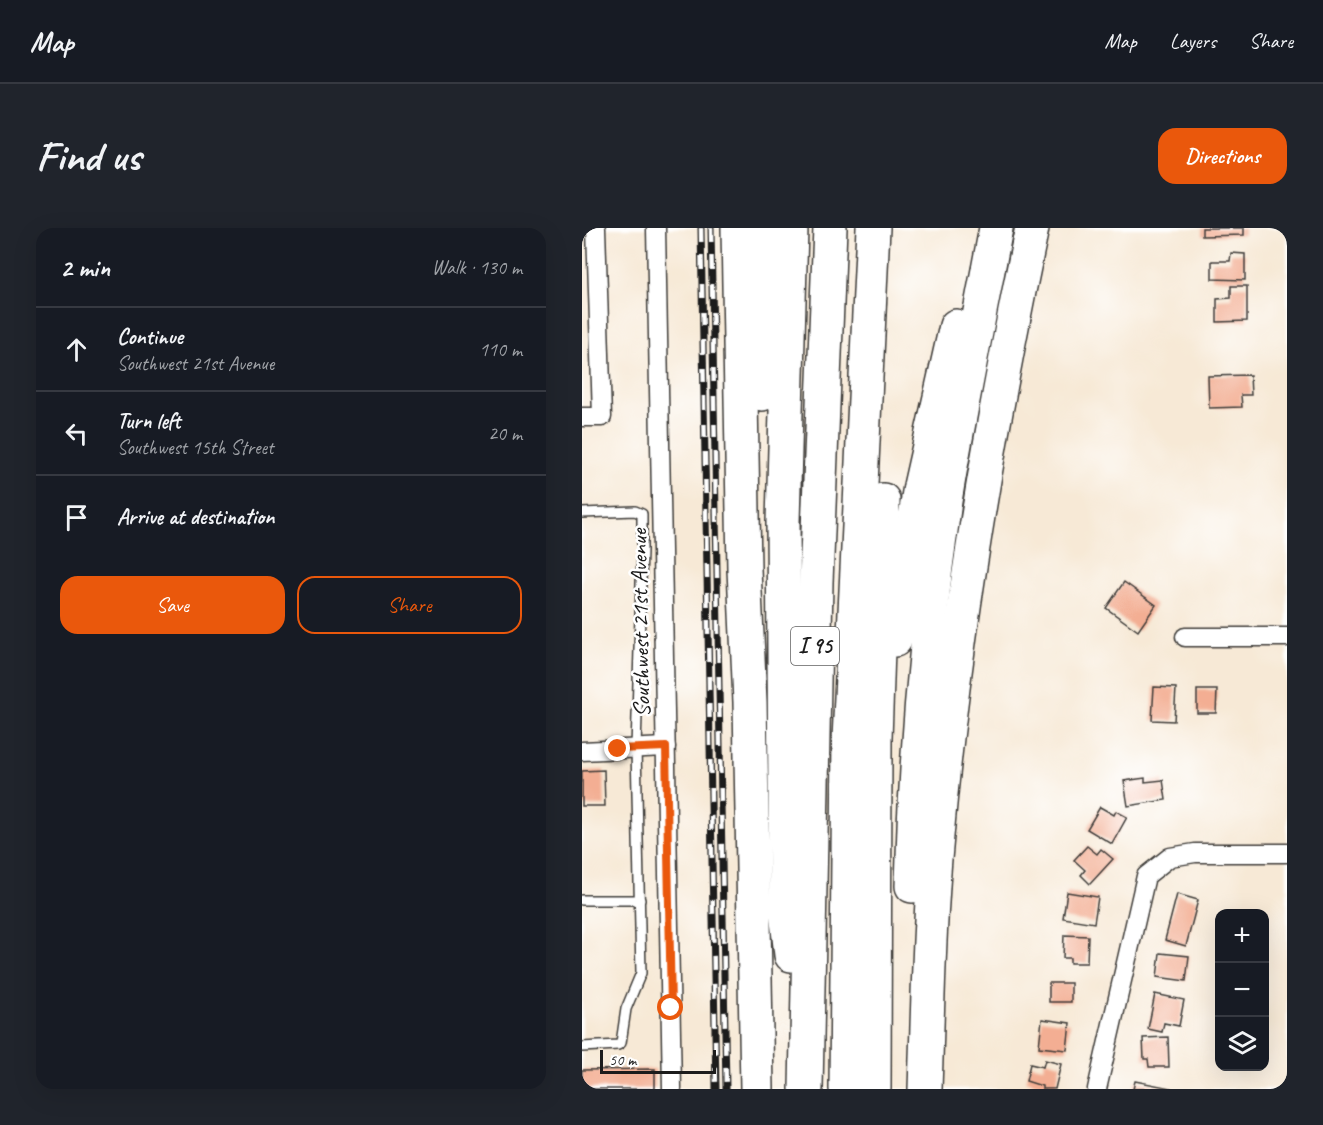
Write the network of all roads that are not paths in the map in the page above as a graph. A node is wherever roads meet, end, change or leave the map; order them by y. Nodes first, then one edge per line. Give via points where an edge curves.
1 (596, 228) edge
2 (656, 228) edge
3 (738, 228) edge
4 (767, 228) edge
5 (791, 228) edge
6 (830, 228) edge
7 (843, 228) edge
8 (873, 228) edge
9 (895, 228) edge
10 (980, 228) edge
11 (996, 228) edge
12 (1032, 228) edge
13 (582, 417) edge
14 (582, 513) edge
15 (1185, 637) dead end
16 (1287, 637) edge
17 (750, 702) junction
18 (875, 739) junction
19 (666, 747) junction
20 (636, 748) junction
21 (582, 751) edge
22 (1287, 853) edge
23 (582, 900) edge
24 (640, 900) junction
25 (582, 1047) edge
26 (811, 1081) edge
27 (672, 1089) edge
28 (757, 1089) edge
29 (846, 1089) edge
30 (874, 1089) edge
31 (912, 1089) edge
32 (926, 1089) edge
33 (1097, 1089) edge

1 - 13 street via 602,417
2 - 19 street, Southwest 21st Avenue
3 - 17 highway
4 - 17 highway via 758,570
5 - 26 highway via 783,544 785,888
6 - 26 highway, I 95 via 815,628
7 - 26 highway
8 - 29 highway via 849,740
9 - 18 highway
10 - 18 highway via 927,455
11 - 31 highway via 950,474 922,687 912,871
12 - 32 highway via 987,458 946,744 932,896
14 - 20 lane via 642,514
15 - 16 street
17 - 28 highway
18 - 30 highway
19 - 20 street
19 - 27 street, Southwest 21st Avenue
20 - 21 street
20 - 24 lane
22 - 33 street via 1170,857 1146,876
23 - 24 lane
24 - 25 lane via 641,973 626,1009 622,1041 618,1046

